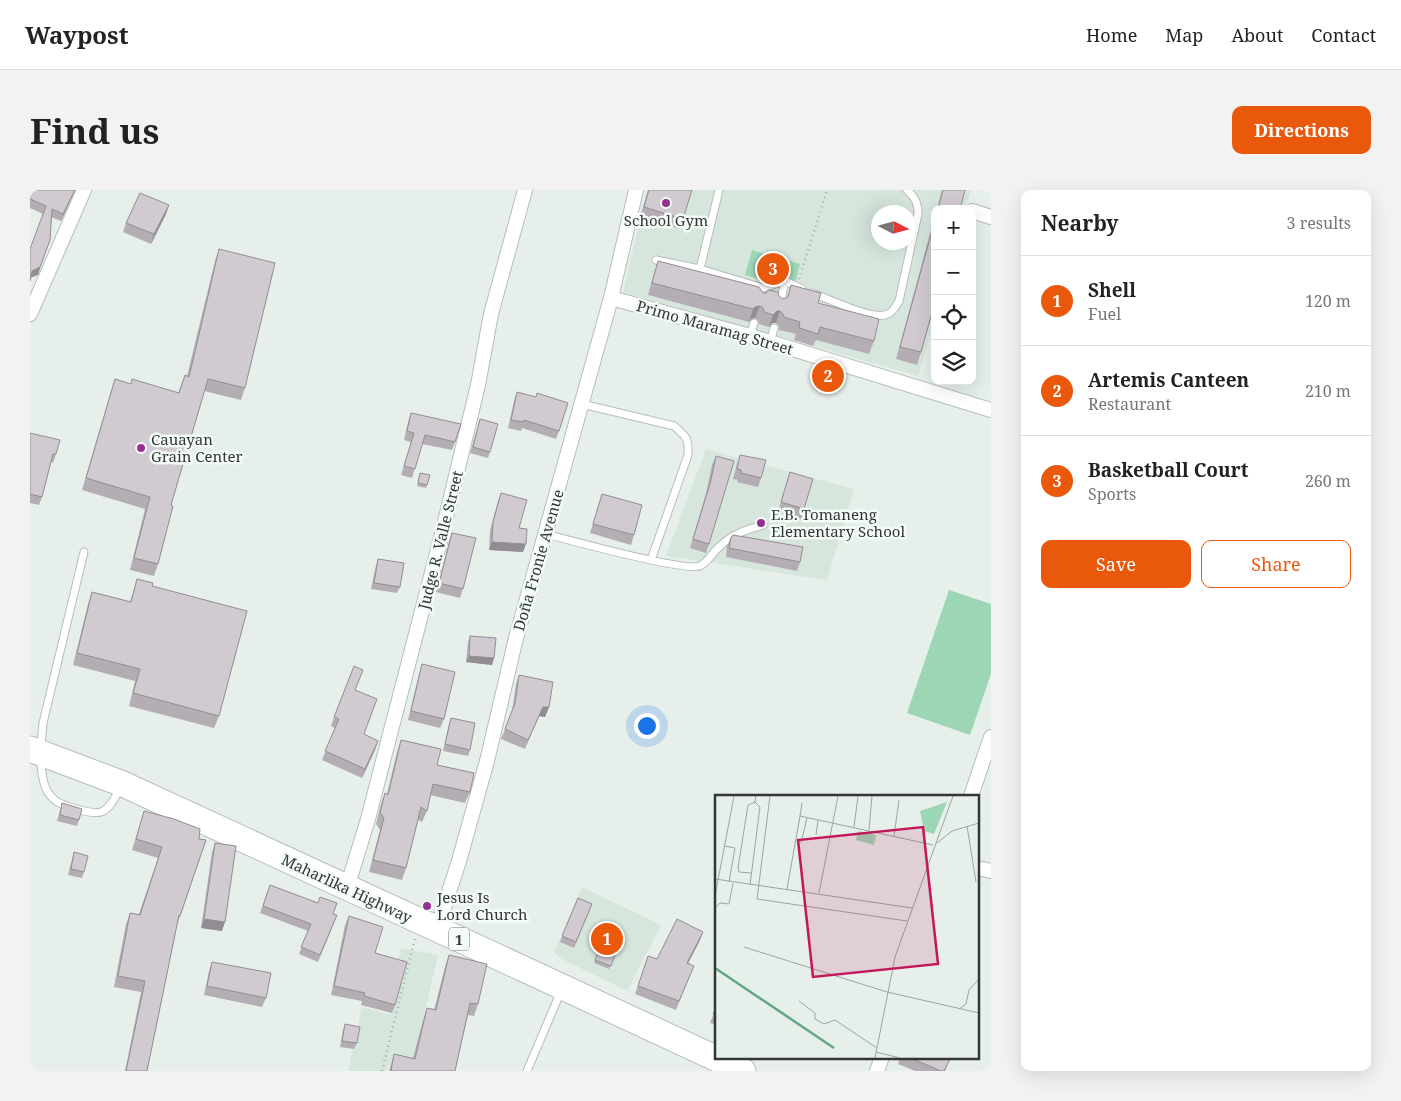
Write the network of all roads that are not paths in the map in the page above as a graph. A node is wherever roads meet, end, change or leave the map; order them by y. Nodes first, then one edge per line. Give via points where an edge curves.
1 (84, 190) edge
2 (524, 190) edge
3 (636, 190) edge
4 (719, 190) edge
5 (907, 190) edge
6 (976, 212) edge
7 (991, 216) edge
8 (656, 260) edge
9 (700, 269) junction
10 (786, 281) junction
11 (611, 298) junction
12 (779, 306) edge
13 (30, 314) edge
14 (774, 328) edge
15 (770, 343) junction
16 (582, 404) junction
17 (991, 410) edge
18 (763, 525) dead end
19 (546, 534) junction
20 (84, 552) dead end
21 (651, 560) junction
22 (991, 737) edge
23 (35, 750) edge
24 (123, 784) junction
25 (971, 795) edge
26 (978, 868) edge
27 (991, 871) edge
28 (347, 888) junction
29 (428, 925) junction
30 (563, 987) junction
31 (882, 1058) edge
32 (527, 1071) edge
33 (742, 1071) edge
34 (877, 1071) edge

1 - 13 street
2 - 28 street, Judge R. Valle Street via 491,314 478,385 442,534
3 - 11 street, Doña Fronie Avenue
4 - 9 lane
5 - 10 lane via 918,205 918,214 899,301 893,310 886,315 874,316
6 - 7 street
8 - 9 lane
9 - 10 lane via 763,291
10 - 12 lane
11 - 15 street, Primo Maramag Street via 752,330
11 - 16 street, Doña Fronie Avenue
14 - 15 lane
15 - 17 street, Primo Maramag Street
16 - 19 street, Doña Fronie Avenue
16 - 21 lane via 674,426 689,442 688,455
18 - 21 lane via 730,537 700,566
19 - 21 lane
19 - 29 street, Doña Fronie Avenue via 515,642 488,762 459,861
20 - 23 lane
22 - 25 street
23 - 24 highway, Maharlika Highway / 1
23 - 24 lane via 47,791 64,805 101,812
24 - 28 highway, Maharlika Highway / 1
26 - 27 street
28 - 29 highway, Maharlika Highway / 1
29 - 30 highway, Maharlika Highway / 1
30 - 32 lane
30 - 33 highway, Maharlika Highway / 1
31 - 34 street

